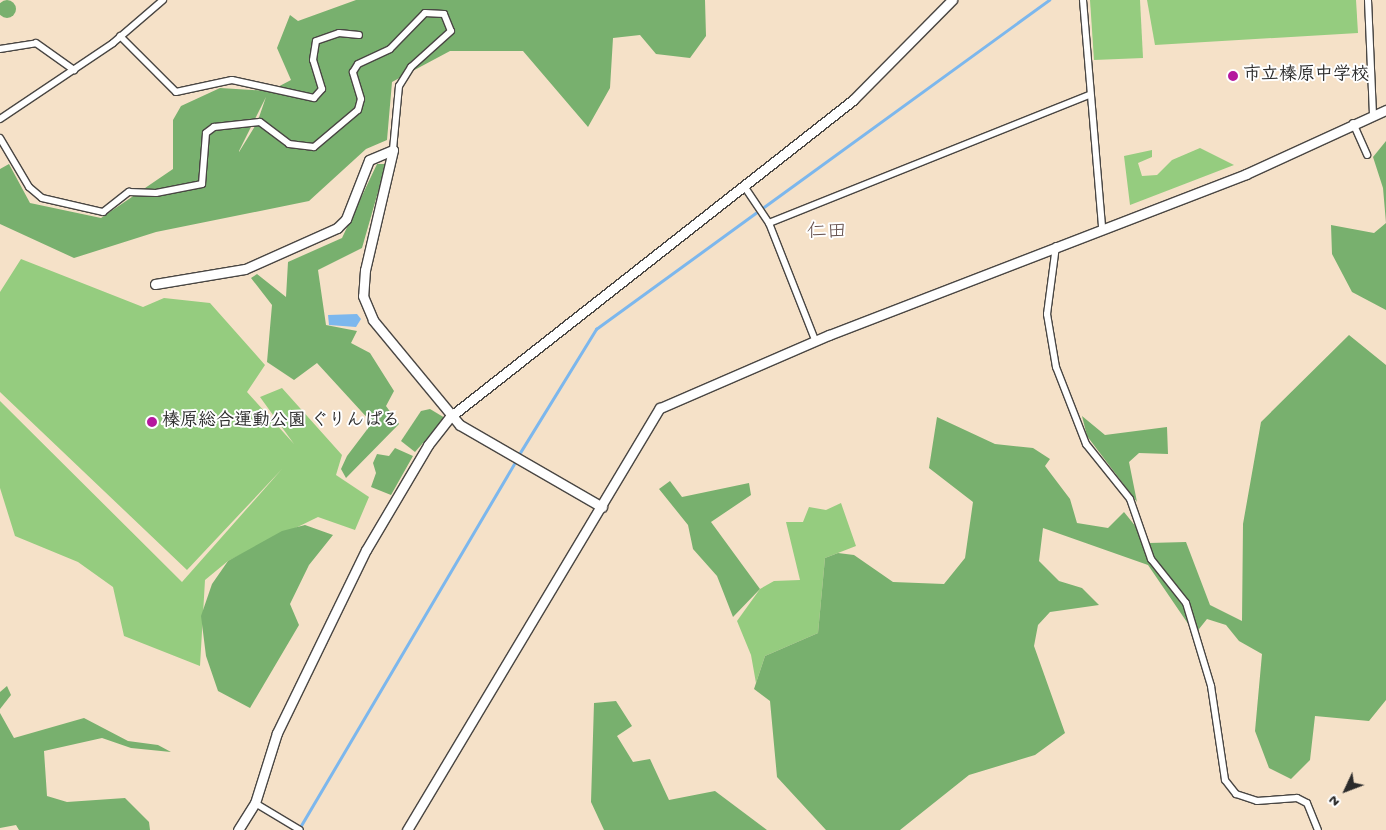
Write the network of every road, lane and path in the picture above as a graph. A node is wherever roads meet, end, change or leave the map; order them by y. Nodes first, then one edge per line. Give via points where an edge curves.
1 (163, 0) edge
2 (952, 0) edge
3 (1083, 0) edge
4 (1368, 0) edge
5 (359, 35) dead end
6 (120, 36) junction
7 (0, 49) edge
8 (74, 70) junction
9 (1089, 95) junction
10 (1386, 110) edge
11 (1373, 113) junction
12 (0, 119) edge
13 (1354, 123) junction
14 (0, 138) edge
15 (393, 150) junction
16 (1367, 155) dead end
17 (744, 186) junction
18 (769, 223) junction
19 (1102, 227) junction
20 (1056, 245) junction
21 (155, 284) dead end
22 (815, 340) junction
23 (450, 417) junction
24 (602, 506) junction
25 (255, 803) junction
26 (297, 828) edge
27 (238, 830) edge
28 (407, 830) edge
29 (1318, 830) edge

1 - 6 street
2 - 17 street via 853,100
3 - 9 street
4 - 11 street
5 - 6 street via 339,33 316,41 313,60 322,89 314,98 232,80 176,92
6 - 8 street
7 - 8 street via 36,43
8 - 12 street
9 - 18 street
9 - 19 street
10 - 11 street
11 - 13 street
13 - 16 street
13 - 19 street via 1246,174
14 - 15 street via 29,187 42,198 103,212 129,192 156,193 202,184 206,133 214,127 260,122 289,144 314,147 358,110 361,98 353,72 358,64 390,49 426,13 444,14 450,21 448,36 411,67 399,86
15 - 21 street via 369,160 346,219 337,228 245,269
15 - 23 street via 363,296 373,320
17 - 18 street
17 - 23 street via 624,276
18 - 22 street
19 - 20 street
20 - 22 street
20 - 29 street via 1047,314 1056,367 1086,444 1130,499 1151,559 1186,603 1211,686 1225,780 1236,794 1257,800 1297,798 1315,816
22 - 24 street via 660,408
23 - 24 street
23 - 25 street via 428,445 366,550 277,733
24 - 28 street
25 - 26 street
25 - 27 street

